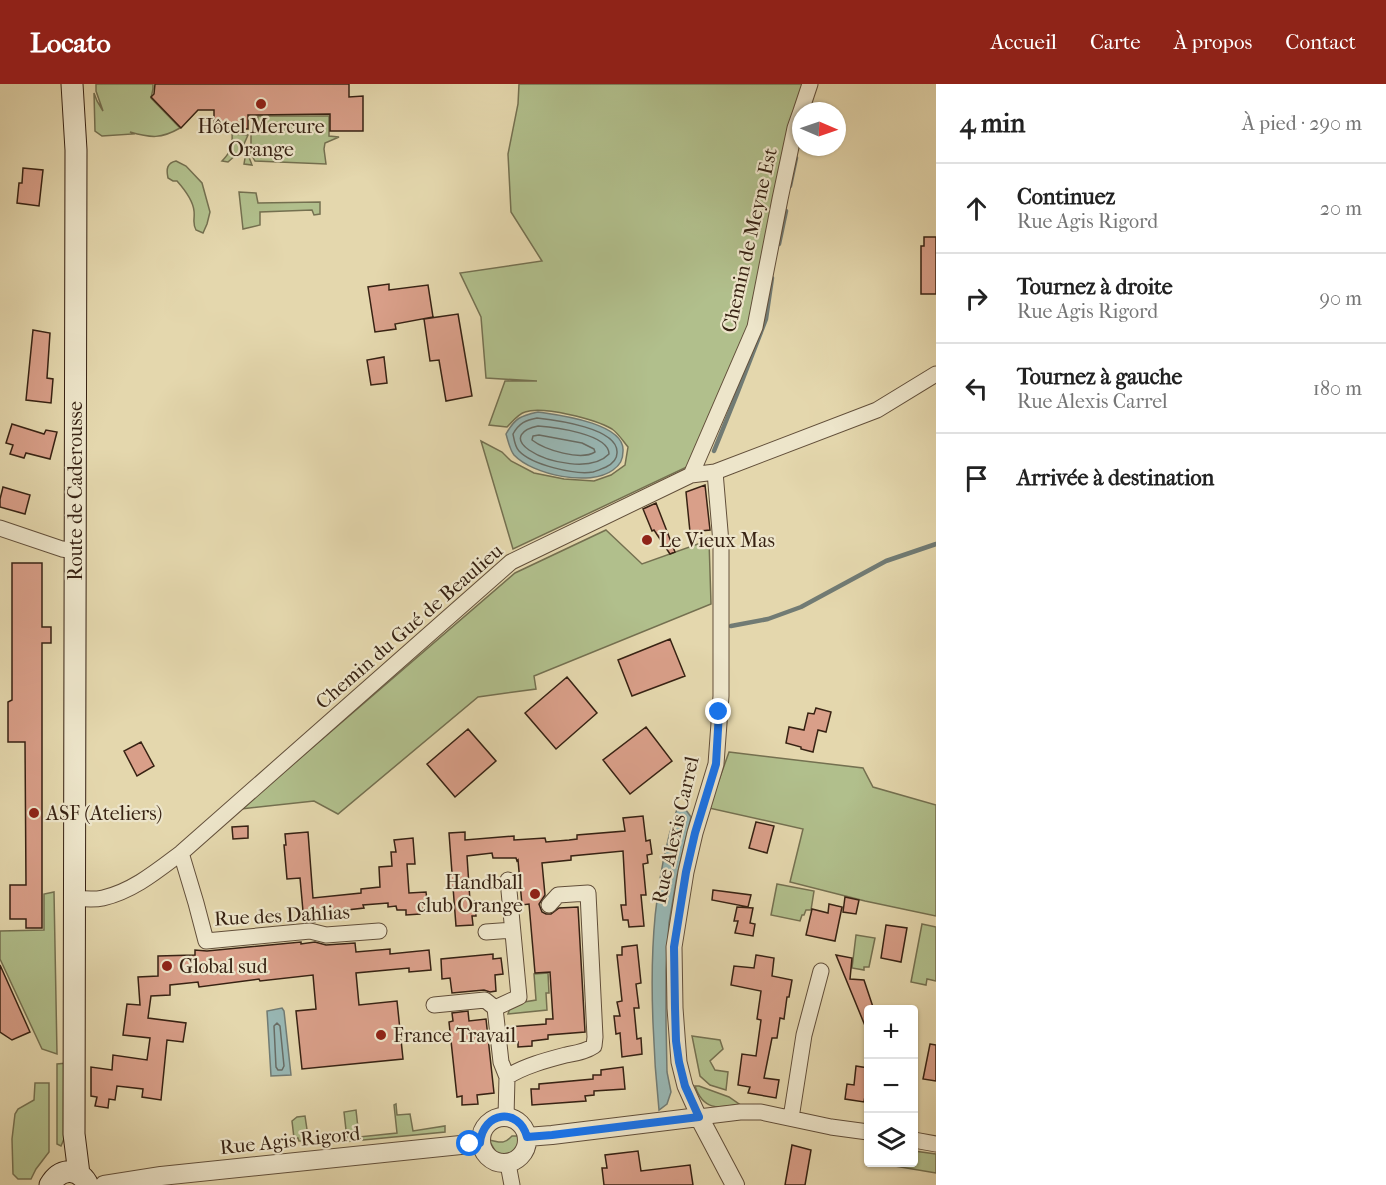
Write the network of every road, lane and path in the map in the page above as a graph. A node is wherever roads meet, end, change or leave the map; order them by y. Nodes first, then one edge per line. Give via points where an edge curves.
1 (72, 84) edge
2 (810, 84) edge
3 (804, 102) edge
4 (792, 142) edge
5 (936, 374) edge
6 (715, 472) junction
7 (691, 475) junction
8 (0, 528) edge
9 (75, 551) junction
10 (181, 853) junction
11 (508, 880) dead end
12 (74, 898) junction
13 (549, 905) dead end
14 (512, 930) junction
15 (379, 931) dead end
16 (486, 932) dead end
17 (820, 971) dead end
18 (434, 1005) dead end
19 (495, 1008) junction
20 (507, 1077) junction
21 (506, 1117) junction
22 (699, 1117) junction
23 (791, 1118) junction
24 (864, 1131) edge
25 (527, 1137) junction
26 (918, 1141) edge
27 (480, 1143) junction
28 (936, 1144) edge
29 (508, 1164) junction
30 (69, 1179) edge
31 (104, 1185) edge
32 (512, 1185) edge
33 (735, 1185) edge

1 - 9 main road, Route de Caderousse via 76,150
2 - 3 street, Chemin de Meyne Est
4 - 7 street, Chemin de Meyne Est via 755,327
5 - 6 street, Chemin du Gué de Beaulieu via 877,410
6 - 7 street, Chemin du Gué de Beaulieu
6 - 22 street, Rue Alexis Carrel via 721,543 716,764 686,872 674,947 679,1062
7 - 10 street, Chemin du Gué de Beaulieu via 511,562
8 - 9 street
9 - 12 main road, Route de Caderousse
10 - 12 street, Chemin du Gué de Beaulieu via 129,888 102,898
10 - 15 street, Rue des Dahlias via 206,941 310,931 326,935
11 - 14 street
12 - 30 main road, Route de Caderousse via 74,1134
13 - 20 street via 558,895 588,893 594,1046
14 - 16 street
14 - 19 street via 519,997
17 - 23 street via 804,1035
18 - 19 street via 485,1000
19 - 20 street via 501,1062
20 - 21 street
21 - 25 street via 518,1121
21 - 27 street via 490,1121
22 - 23 street via 761,1112
22 - 25 street
22 - 33 street, Rue Alexis Carrel
23 - 24 street
25 - 29 street via 521,1157
26 - 28 street
27 - 29 street via 490,1159
27 - 31 street, Rue Agis Rigord
29 - 32 street

